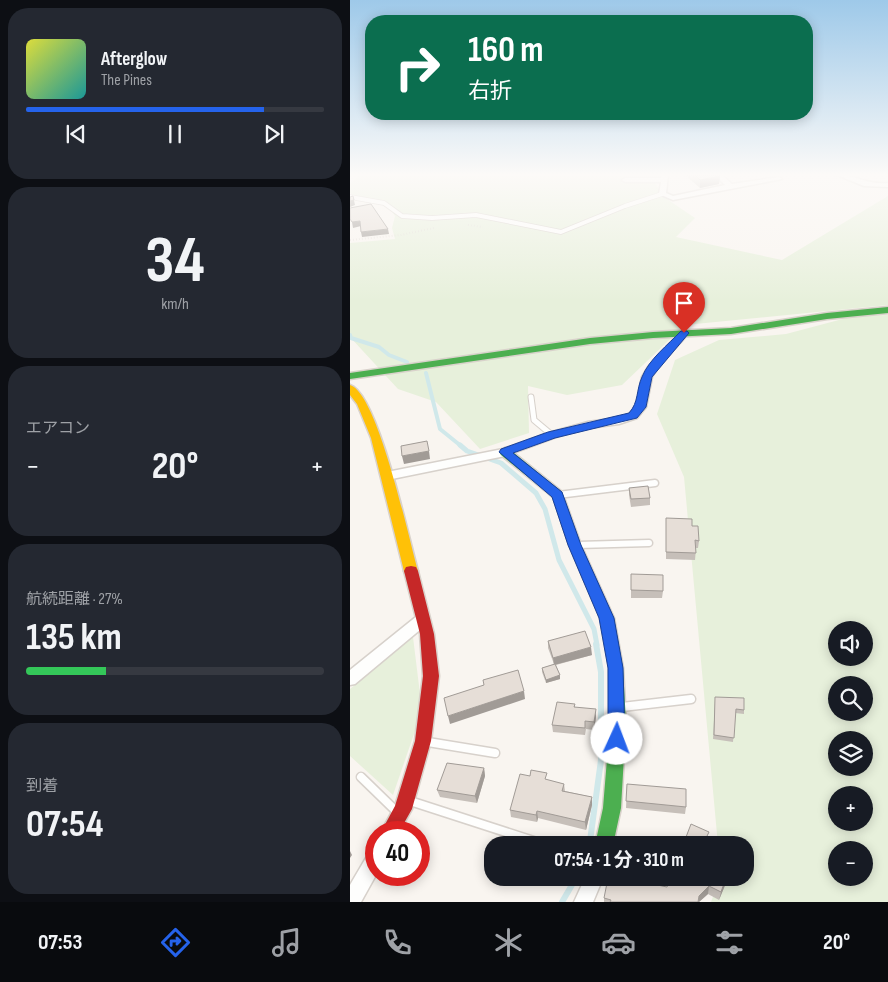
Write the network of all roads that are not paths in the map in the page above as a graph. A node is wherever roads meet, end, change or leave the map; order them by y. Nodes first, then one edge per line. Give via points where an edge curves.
1 (418, 217) edge
2 (445, 217) edge
3 (486, 217) edge
4 (599, 217) edge
5 (888, 310) edge
6 (684, 333) junction
7 (350, 376) edge
8 (350, 388) edge
9 (531, 397) dead end
10 (552, 435) junction
11 (505, 452) junction
12 (387, 476) junction
13 (655, 484) dead end
14 (558, 495) junction
15 (649, 543) dead end
16 (575, 545) junction
17 (422, 620) junction
18 (350, 679) edge
19 (692, 699) dead end
20 (617, 708) junction
21 (423, 741) junction
22 (495, 753) dead end
23 (361, 777) dead end
24 (406, 799) junction
25 (400, 814) junction
26 (396, 821) edge
27 (519, 836) edge
28 (606, 836) edge
29 (365, 877) edge
30 (590, 886) edge
31 (351, 902) edge
32 (583, 902) edge

1 - 2 lane
3 - 4 lane via 561,232
5 - 6 street via 731,331
6 - 7 street via 590,341
6 - 10 street via 653,367 647,377 641,407 633,416
8 - 12 street via 370,421
9 - 10 lane via 532,420
10 - 11 street
11 - 12 street
11 - 14 street
12 - 17 street
13 - 14 lane
14 - 16 street
15 - 16 lane
16 - 20 street via 606,618 616,668
17 - 18 street
17 - 21 street via 427,634 431,676
19 - 20 lane
20 - 28 street via 612,808
21 - 22 lane
21 - 24 street
23 - 25 lane
24 - 25 street
24 - 27 lane
25 - 26 street
29 - 31 street
30 - 32 street

